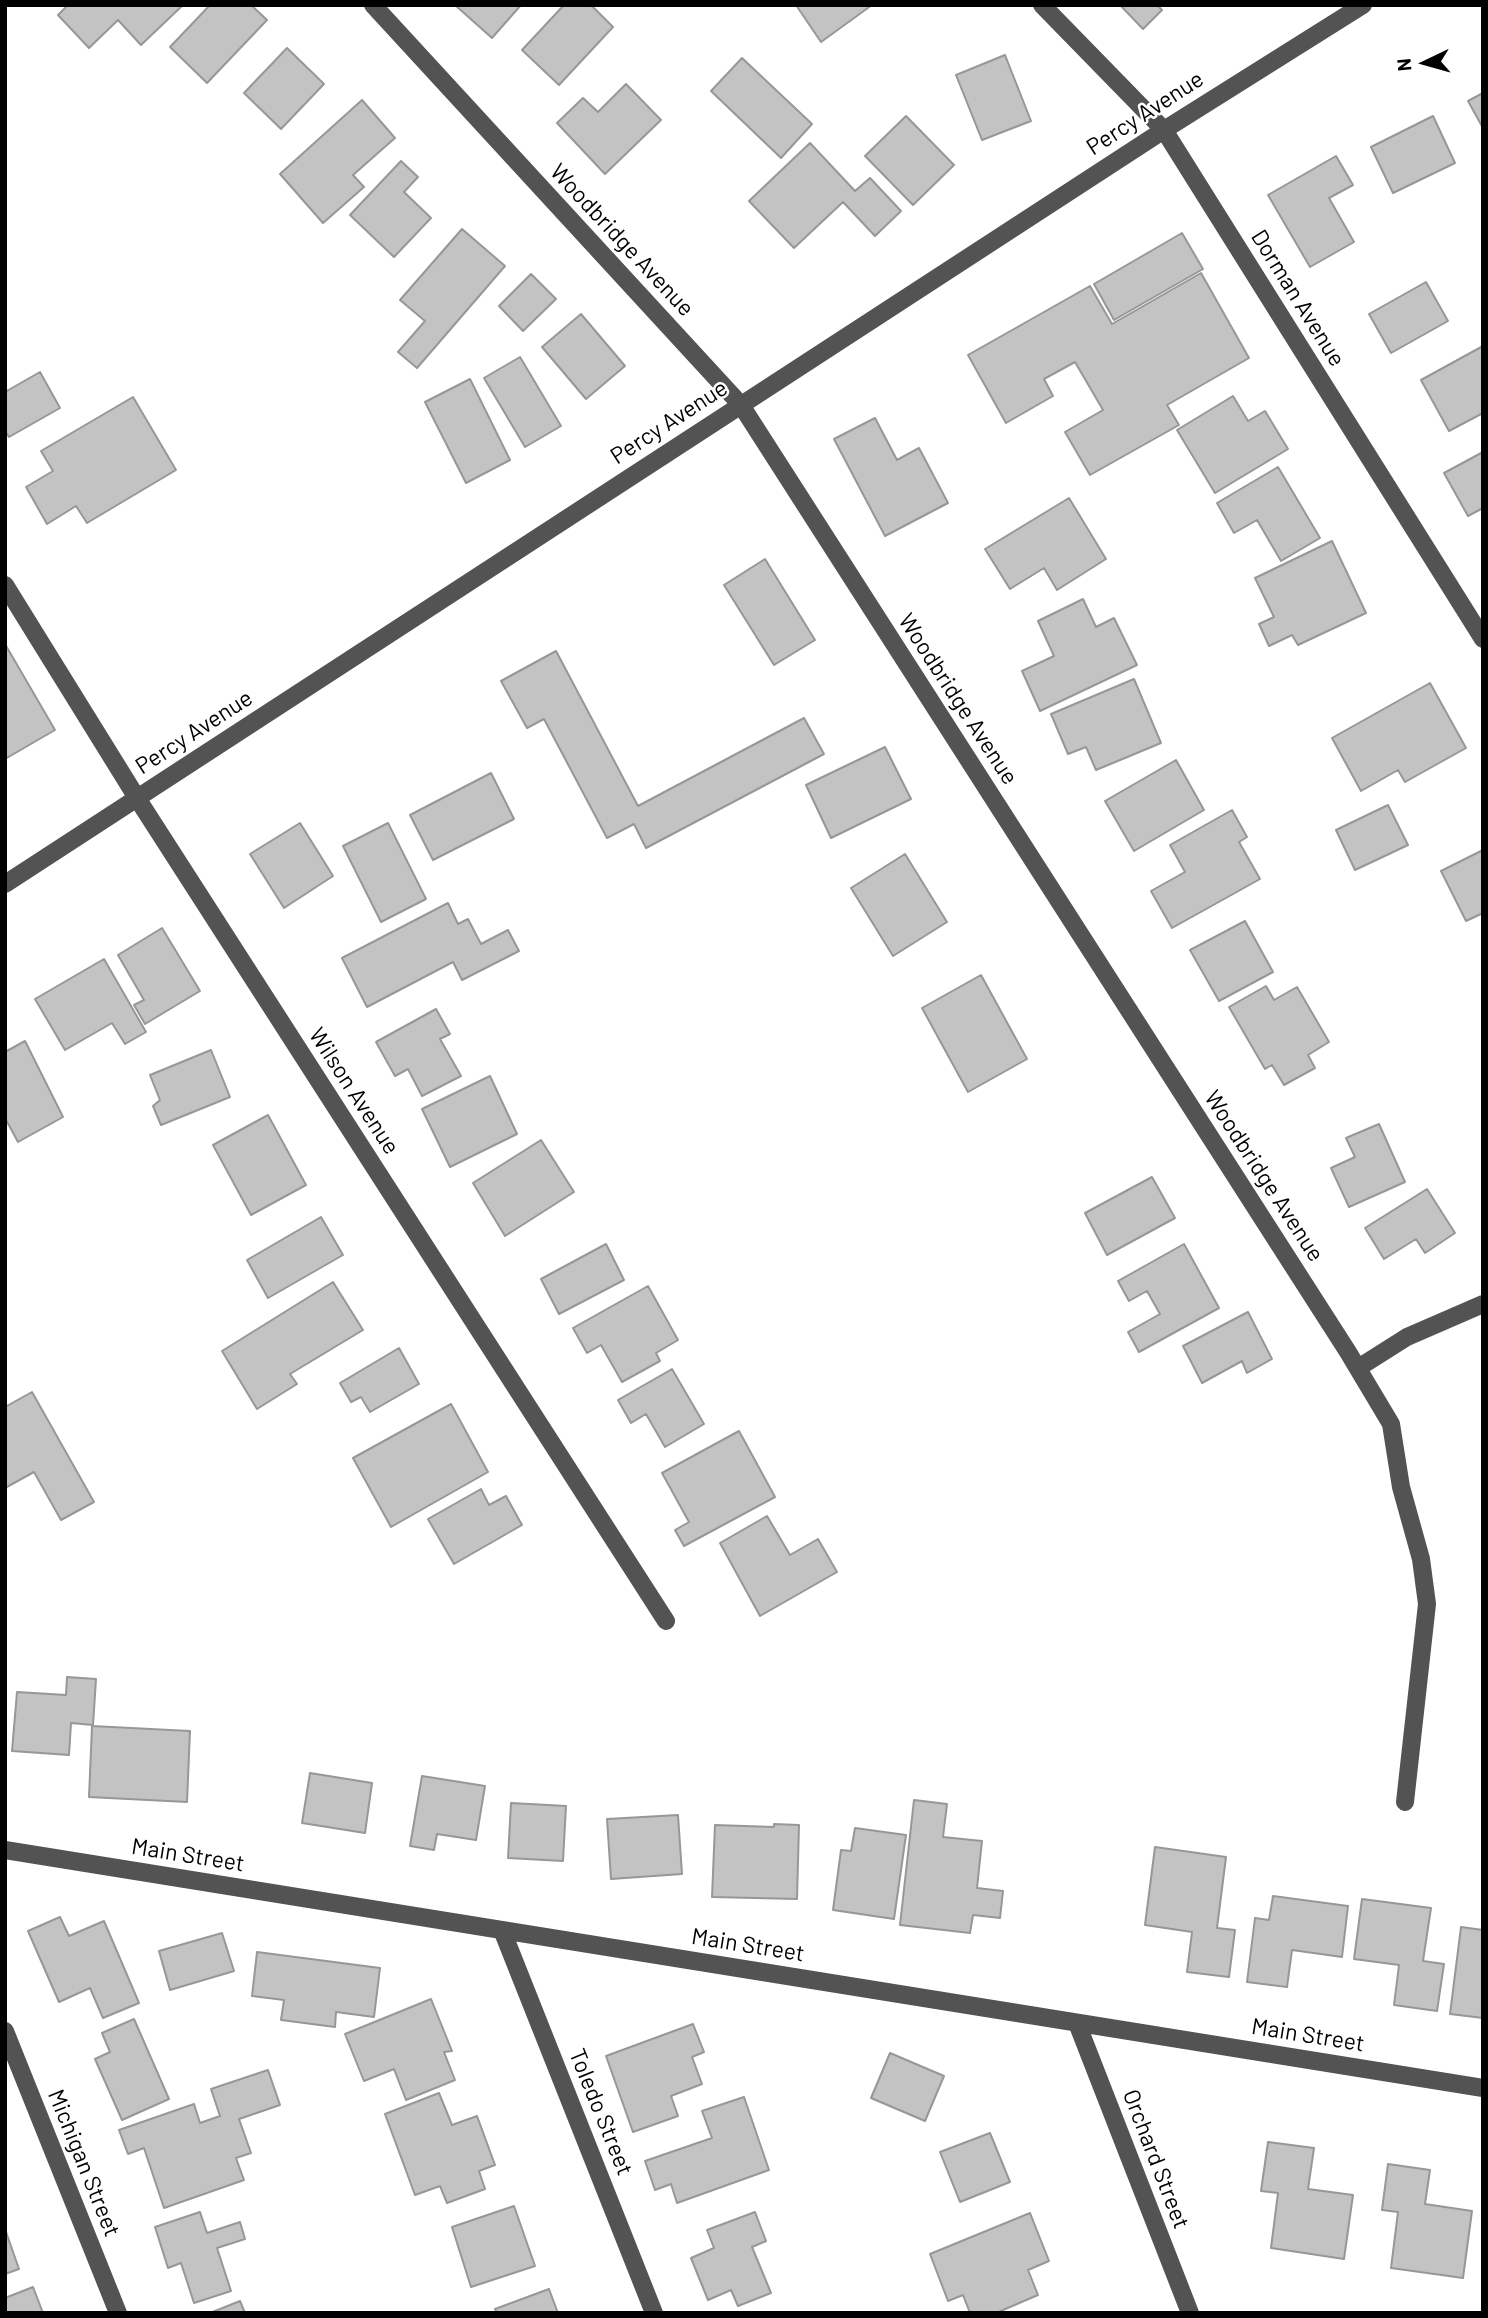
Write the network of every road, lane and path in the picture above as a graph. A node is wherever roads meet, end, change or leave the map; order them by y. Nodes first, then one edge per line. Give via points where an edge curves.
1 (373, 5) edge
2 (1042, 5) edge
3 (1363, 5) edge
4 (1164, 130) junction
5 (741, 405) junction
6 (5, 585) edge
7 (1483, 639) edge
8 (137, 798) junction
9 (5, 884) edge
10 (1483, 1304) edge
11 (1358, 1368) junction
12 (666, 1621) dead end
13 (1405, 1802) dead end
14 (5, 1850) edge
15 (502, 1930) junction
16 (1077, 2023) junction
17 (5, 2031) edge
18 (1483, 2088) edge
19 (118, 2313) edge
20 (654, 2313) edge
21 (1190, 2313) edge

1 - 5 street, Woodbridge Avenue
2 - 4 street, Dorman Avenue
3 - 4 street, Percy Avenue
4 - 5 street, Percy Avenue
4 - 7 street, Dorman Avenue
5 - 8 street, Percy Avenue
5 - 11 street, Woodbridge Avenue
6 - 8 street, Wilson Avenue
8 - 9 street, Percy Avenue
8 - 12 street, Wilson Avenue
10 - 11 street via 1407,1337
11 - 13 street, Woodbridge Avenue via 1391,1424 1427,1604
14 - 15 street, Main Street
15 - 16 street, Main Street
15 - 20 street, Toledo Street
16 - 18 street, Main Street
16 - 21 street, Orchard Street
17 - 19 street, Michigan Street

